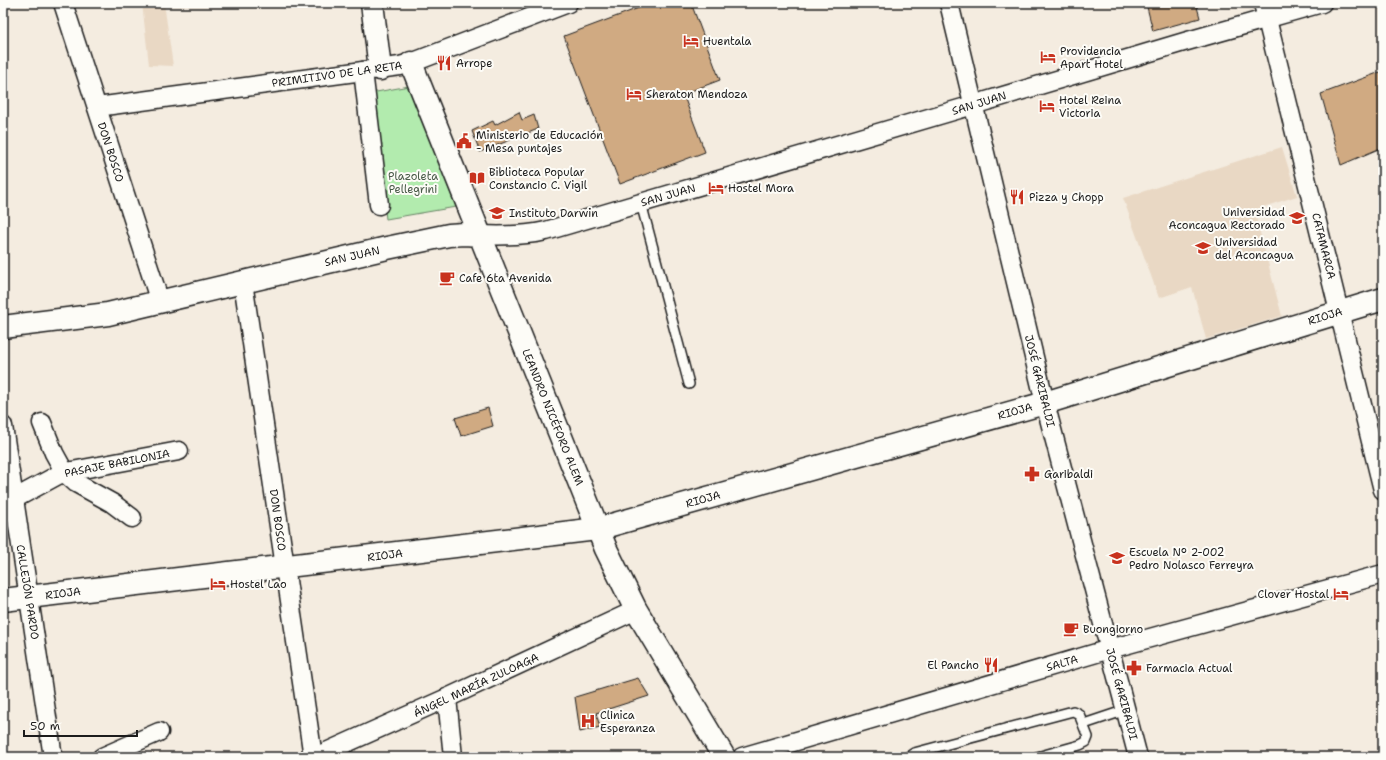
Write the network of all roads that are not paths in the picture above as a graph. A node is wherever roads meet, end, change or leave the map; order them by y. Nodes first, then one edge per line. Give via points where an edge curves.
1 (63, 3) edge
2 (372, 3) edge
3 (568, 3) edge
4 (949, 3) edge
5 (1322, 3) edge
6 (1265, 11) edge
7 (411, 63) junction
8 (372, 70) junction
9 (973, 105) junction
10 (97, 107) junction
11 (641, 203) junction
12 (379, 205) dead end
13 (480, 235) junction
14 (244, 282) junction
15 (1383, 299) edge
16 (160, 302) junction
17 (1340, 312) junction
18 (3, 327) edge
19 (689, 384) dead end
20 (1045, 403) junction
21 (42, 423) dead end
22 (3, 426) edge
23 (179, 451) dead end
24 (65, 473) junction
25 (1383, 490) edge
26 (14, 499) junction
27 (132, 518) dead end
28 (598, 529) junction
29 (285, 567) junction
30 (1383, 574) edge
31 (29, 597) junction
32 (3, 600) edge
33 (636, 610) junction
34 (1110, 649) junction
35 (447, 698) junction
36 (1126, 710) junction
37 (1084, 724) junction
38 (159, 732) dead end
39 (53, 757) edge
40 (102, 757) edge
41 (314, 757) edge
42 (453, 757) edge
43 (724, 757) edge
44 (742, 757) edge
45 (908, 757) edge
46 (1037, 757) edge
47 (1138, 757) edge

1 - 10 street, DON BOSCO
2 - 8 street
3 - 7 street, PRIMITIVO DE LA RETA
4 - 9 street, JOSÉ GARIBALDI
5 - 6 street, SAN JUAN
6 - 9 street, SAN JUAN via 1184,42
6 - 17 street, CATAMARCA
7 - 8 street, PRIMITIVO DE LA RETA
7 - 13 street, LEANDRO NICÉFORO ALEM
8 - 10 street, PRIMITIVO DE LA RETA
8 - 12 street
9 - 11 street, SAN JUAN
9 - 20 street, JOSÉ GARIBALDI
10 - 16 street, DON BOSCO
11 - 13 street, SAN JUAN via 531,234
11 - 19 lane
13 - 14 street, SAN JUAN via 449,235
13 - 28 street, LEANDRO NICÉFORO ALEM
14 - 16 street, SAN JUAN
14 - 29 street, DON BOSCO
15 - 17 street, RIOJA
16 - 18 street, SAN JUAN via 108,314
17 - 20 street, RIOJA
17 - 25 street, CATAMARCA
20 - 28 street, RIOJA
20 - 34 street, JOSÉ GARIBALDI
21 - 24 street
22 - 26 street, CALLEJÓN PARDO
23 - 24 street, PASAJE BABILONIA
24 - 26 street, PASAJE BABILONIA
24 - 27 street via 76,483 112,502
26 - 31 street, CALLEJÓN PARDO
28 - 29 street, RIOJA
28 - 33 street, LEANDRO NICÉFORO ALEM
29 - 31 street, RIOJA
29 - 41 street, DON BOSCO
30 - 34 street, SALTA
31 - 32 street, RIOJA
31 - 39 street, CALLEJÓN PARDO
33 - 35 street, ÁNGEL MARÍA ZULOAGA
33 - 43 street, LEANDRO NICÉFORO ALEM
34 - 36 street, JOSÉ GARIBALDI
34 - 44 street, SALTA
35 - 41 street, ÁNGEL MARÍA ZULOAGA
35 - 42 street
36 - 37 lane
36 - 47 street, JOSÉ GARIBALDI
37 - 45 lane via 1079,714 1073,711 914,753
37 - 46 lane via 1088,737 1086,742
38 - 40 street

